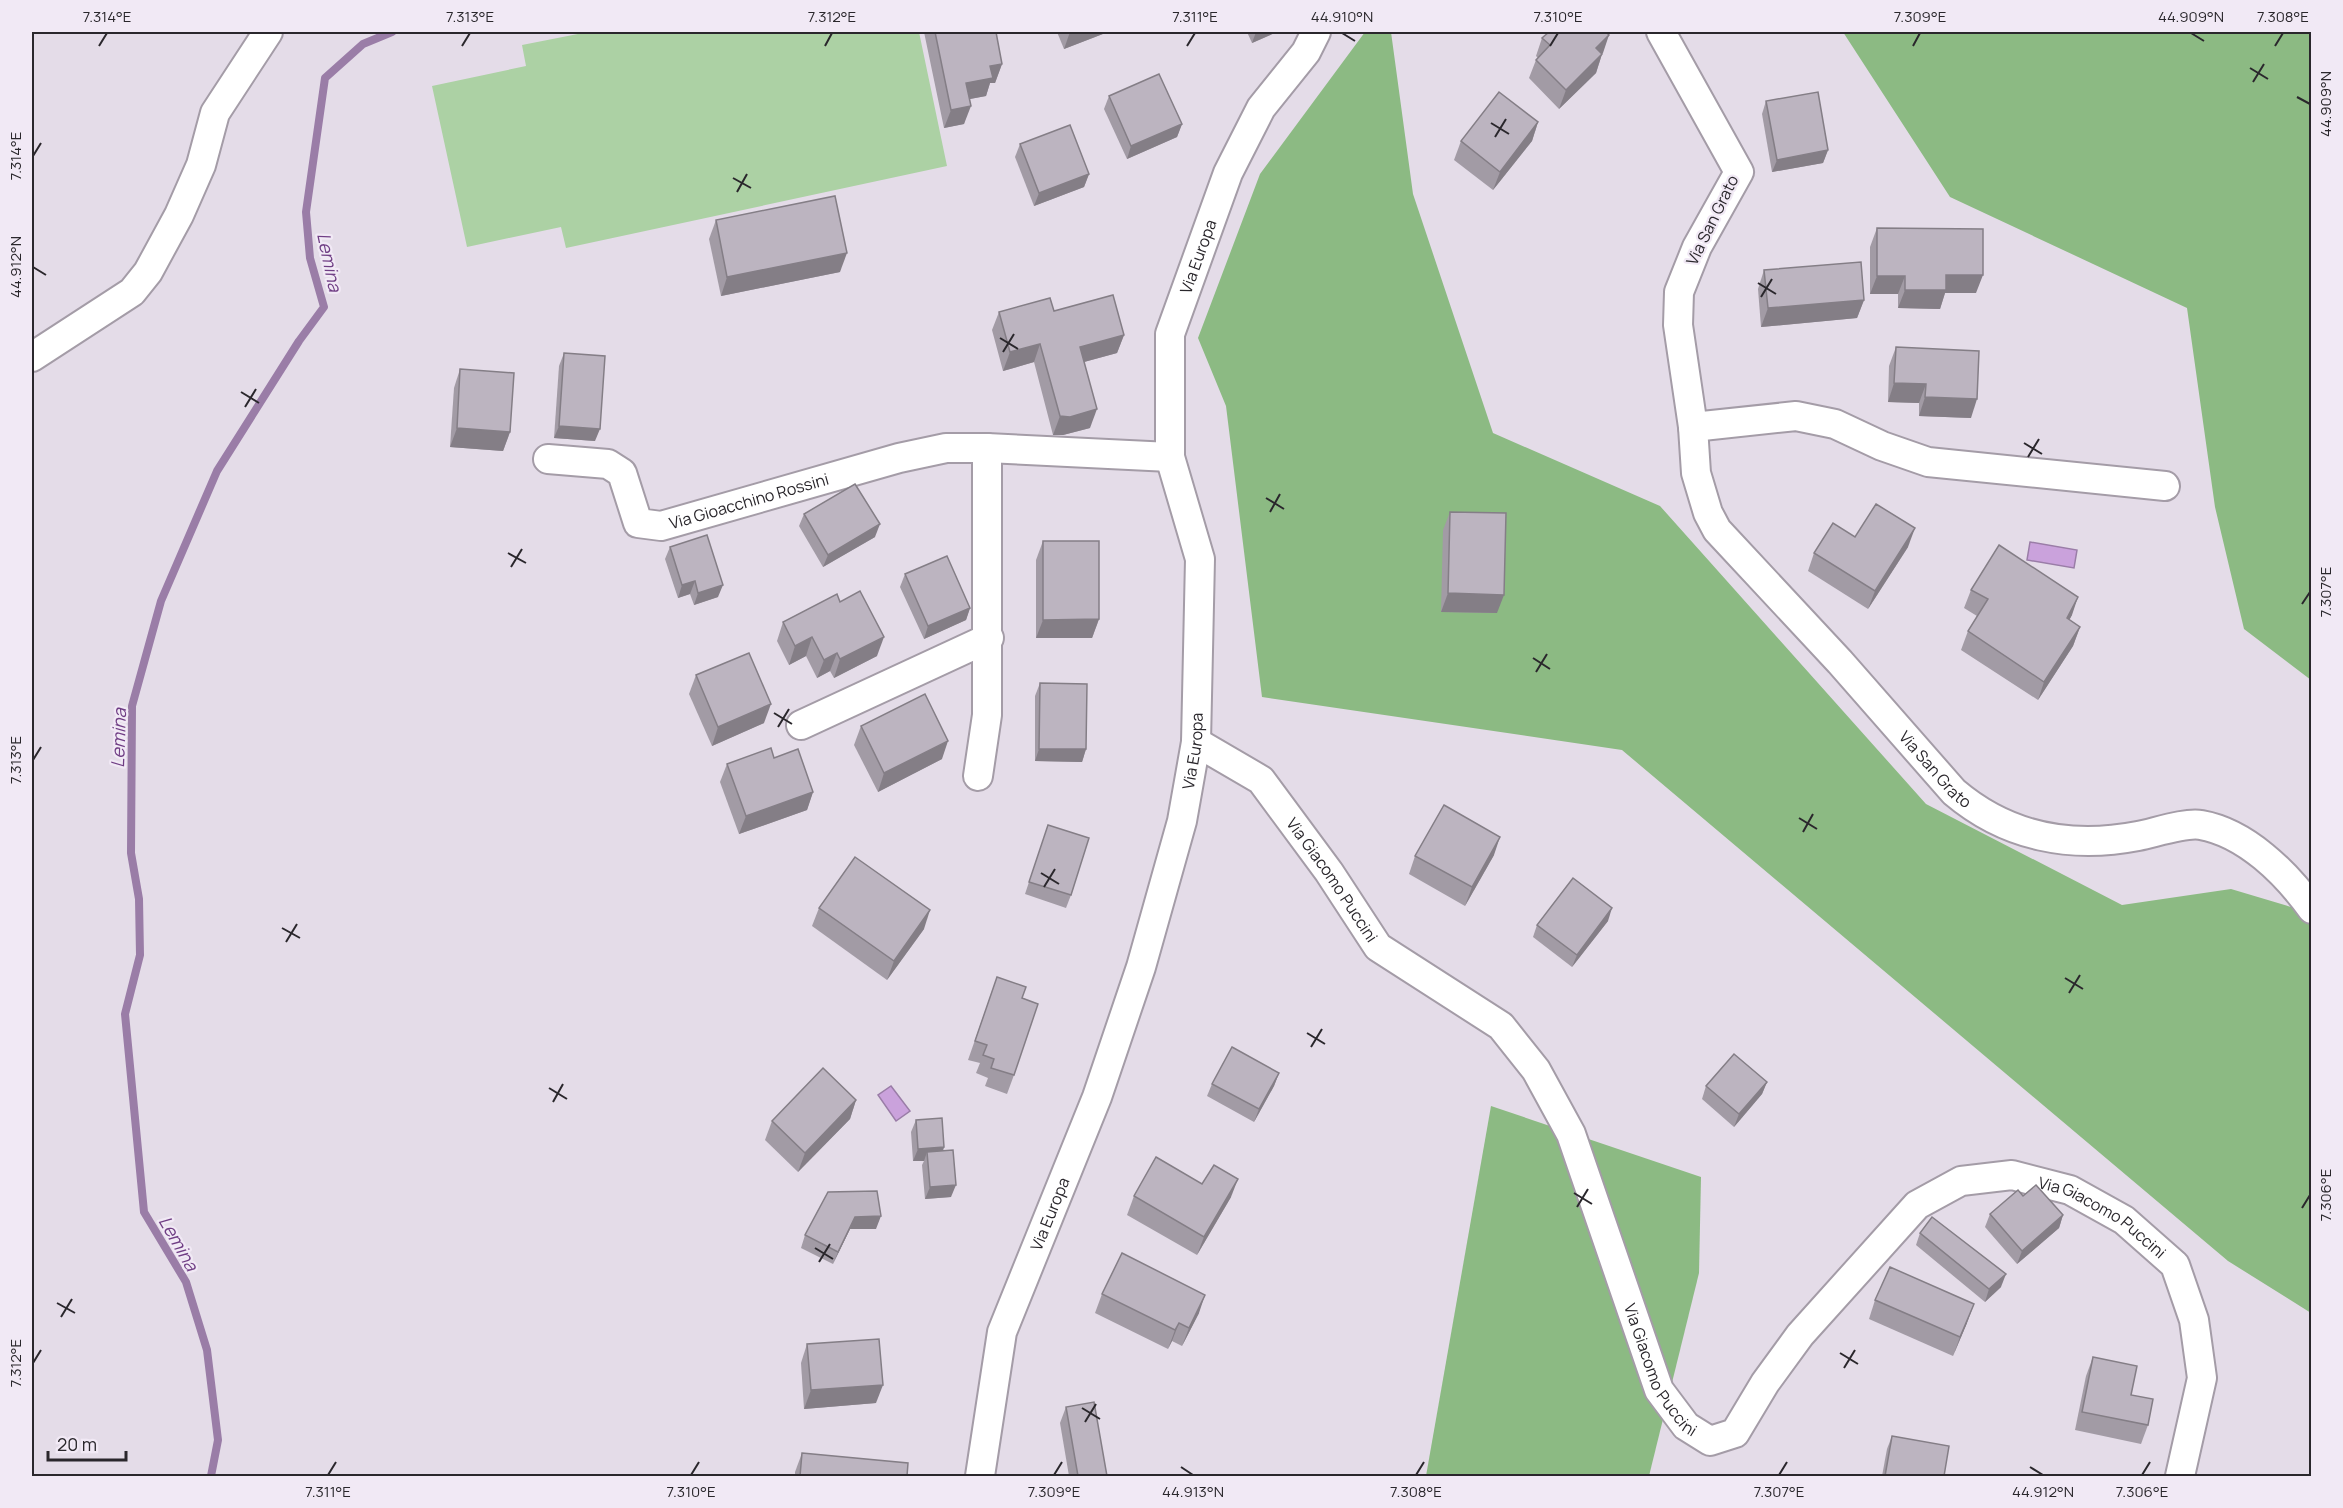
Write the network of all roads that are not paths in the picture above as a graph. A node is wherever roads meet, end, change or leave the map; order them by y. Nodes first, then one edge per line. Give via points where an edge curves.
1 (268, 32) edge
2 (1316, 32) edge
3 (1661, 32) edge
4 (32, 357) edge
5 (1693, 427) junction
6 (987, 448) junction
7 (1170, 457) junction
8 (548, 459) dead end
9 (2165, 486) dead end
10 (989, 638) junction
11 (801, 724) dead end
12 (1196, 742) junction
13 (978, 776) dead end
14 (2312, 909) edge
15 (980, 1476) edge
16 (2180, 1476) edge

1 - 4 street via 215,113 201,165 148,272 132,292
2 - 7 street, Via Europa via 1306,52 1261,108 1228,173 1170,334
3 - 5 street, Via San Grato via 1738,172 1697,247 1679,292 1678,325
5 - 9 street via 1796,416 1835,424 1928,462
5 - 14 street, Via San Grato via 1696,473 1717,530 1967,803 2021,832 2058,840 2110,841 2199,824 2230,834 2256,852 2296,888
6 - 7 street, Via Gioacchino Rossini
6 - 8 street, Via Gioacchino Rossini via 946,448 900,458 662,526 638,523 622,474 608,464
6 - 10 street
7 - 12 street, Via Europa via 1200,559
10 - 11 street
10 - 13 street via 987,715
12 - 15 street, Via Europa via 1182,821 1141,967 1096,1097 1002,1332
12 - 16 street, Via Giacomo Puccini via 1261,780 1378,947 1501,1026 1536,1070 1571,1134 1659,1390 1686,1426 1710,1441 1735,1433 1800,1335 1917,1205 1961,1181 2012,1175 2070,1190 2124,1220 2175,1265 2194,1320 2202,1378

